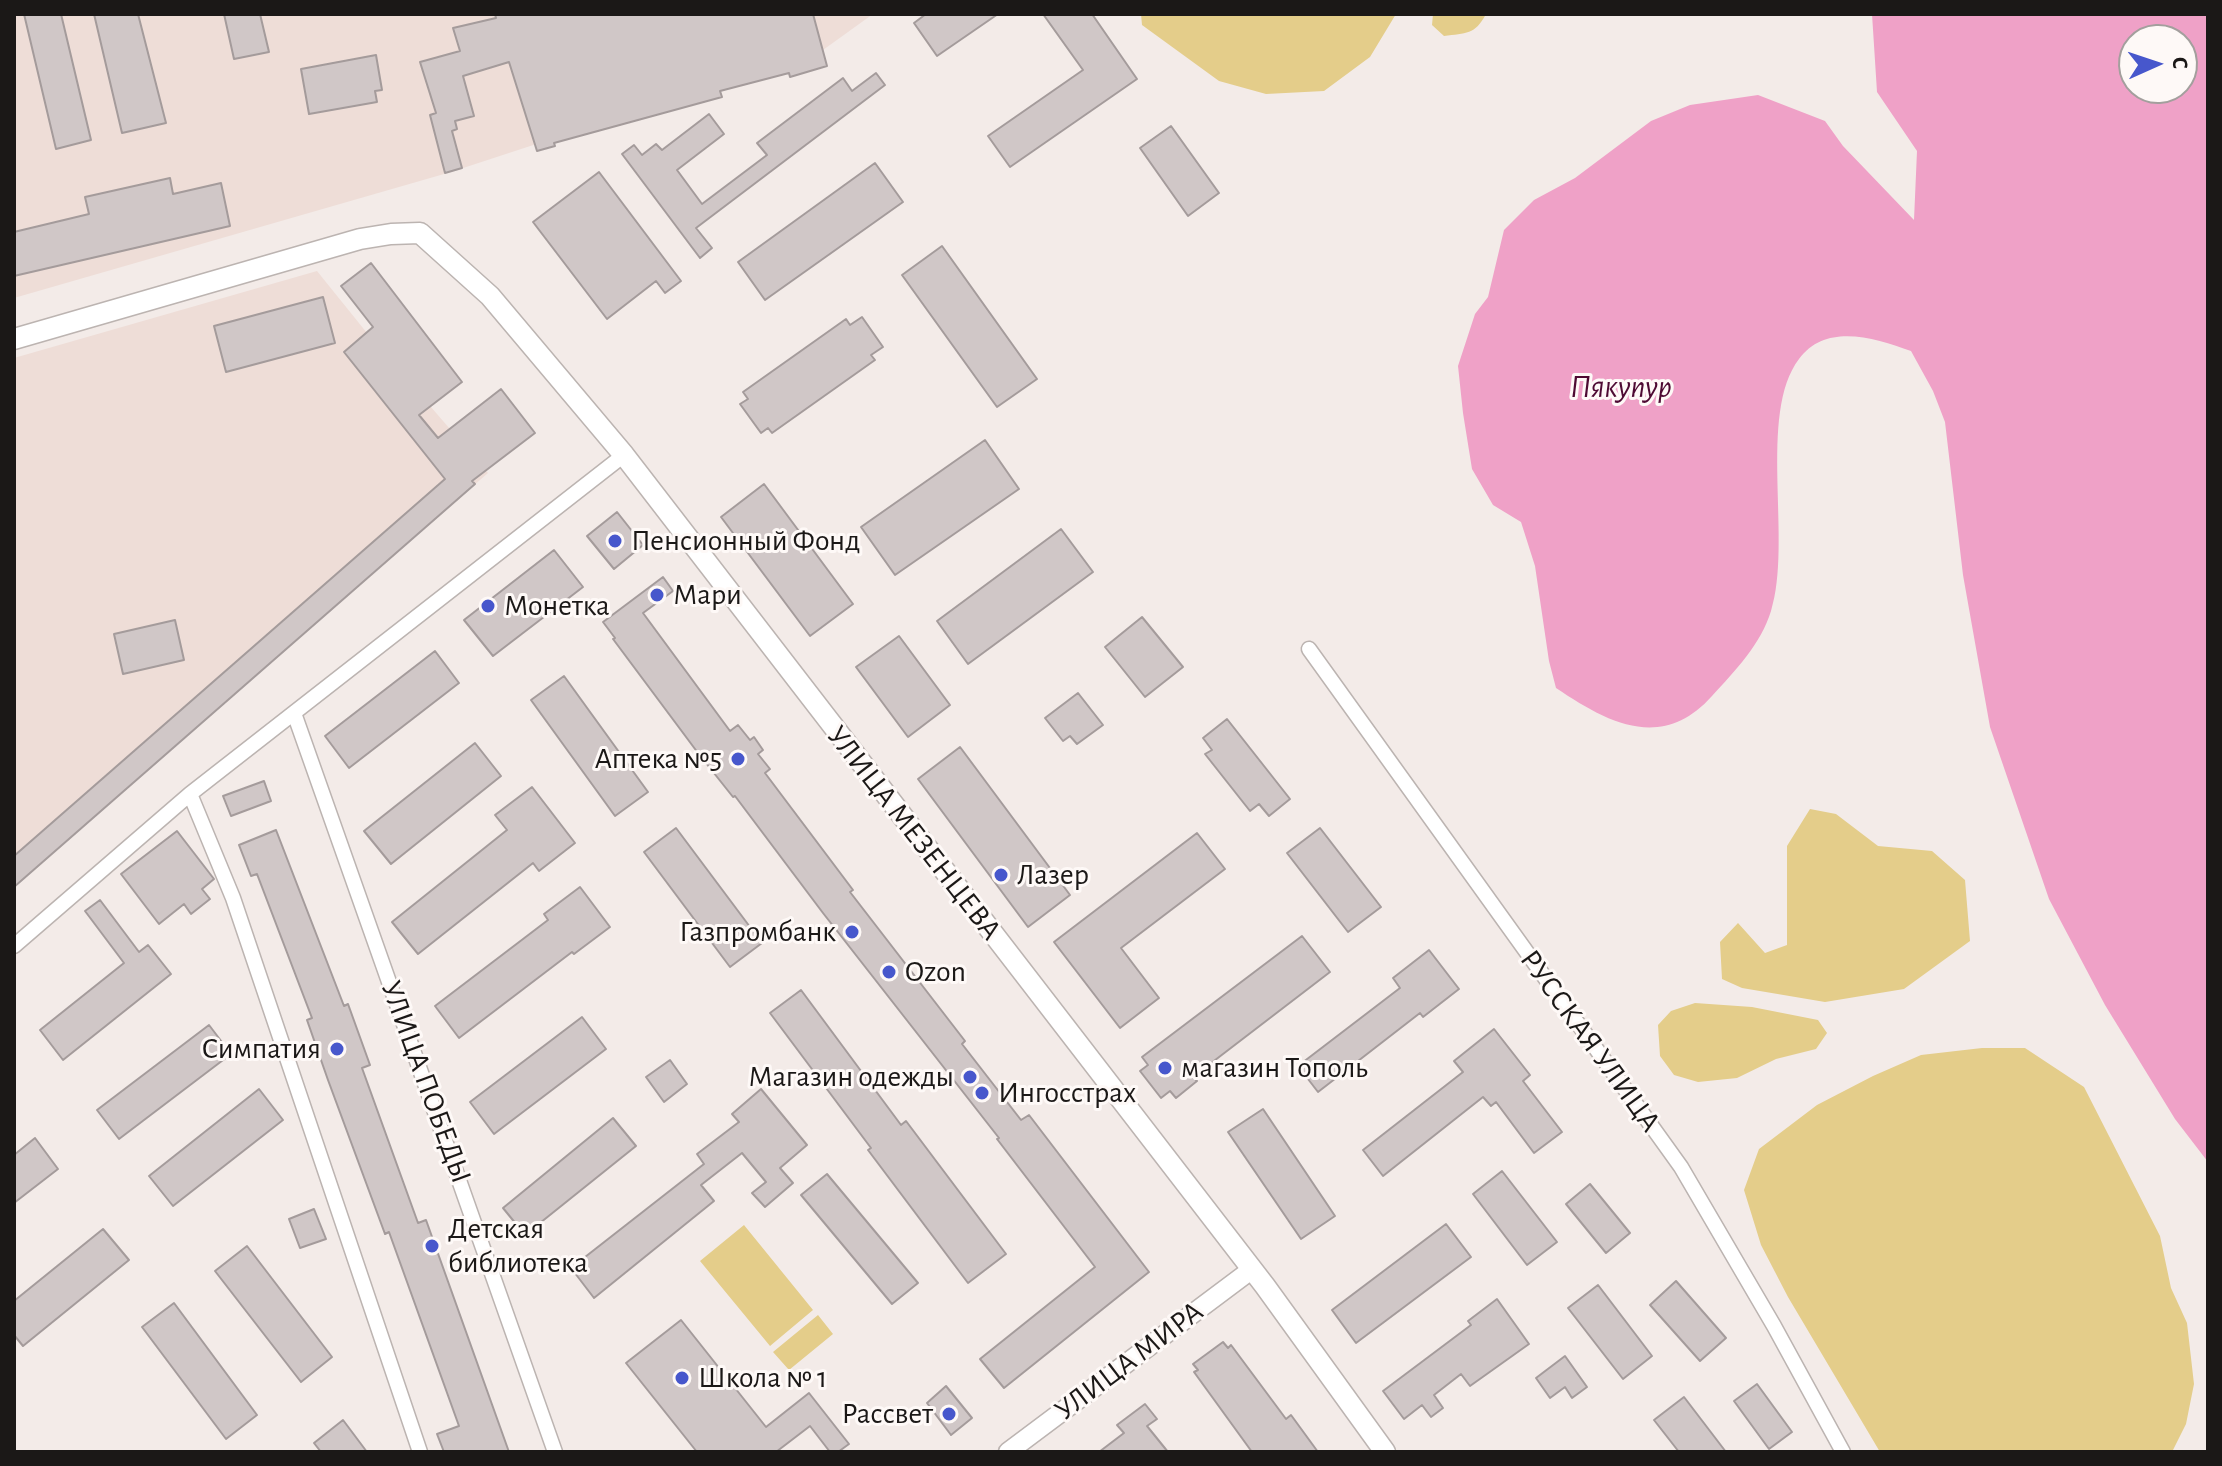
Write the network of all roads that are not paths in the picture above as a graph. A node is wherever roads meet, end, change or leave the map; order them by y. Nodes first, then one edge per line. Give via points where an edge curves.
1 (14, 339) edge
2 (624, 455) junction
3 (1309, 649) dead end
4 (294, 713) junction
5 (190, 794) junction
6 (14, 946) edge
7 (1251, 1270) junction
8 (420, 1452) edge
9 (555, 1452) edge
10 (1008, 1452) edge
11 (1385, 1452) edge
12 (1843, 1452) edge

1 - 2 main road, УЛИЦА МЕЗЕНЦЕВА via 360,239 420,233 490,296
2 - 4 street
2 - 7 main road, УЛИЦА МЕЗЕНЦЕВА
3 - 12 street, РУССКАЯ УЛИЦА via 1681,1167
4 - 5 street
4 - 9 street, УЛИЦА ПОБЕДЫ
5 - 6 street
5 - 8 street via 233,898
7 - 10 street, УЛИЦА МИРА
7 - 11 main road, УЛИЦА МЕЗЕНЦЕВА

